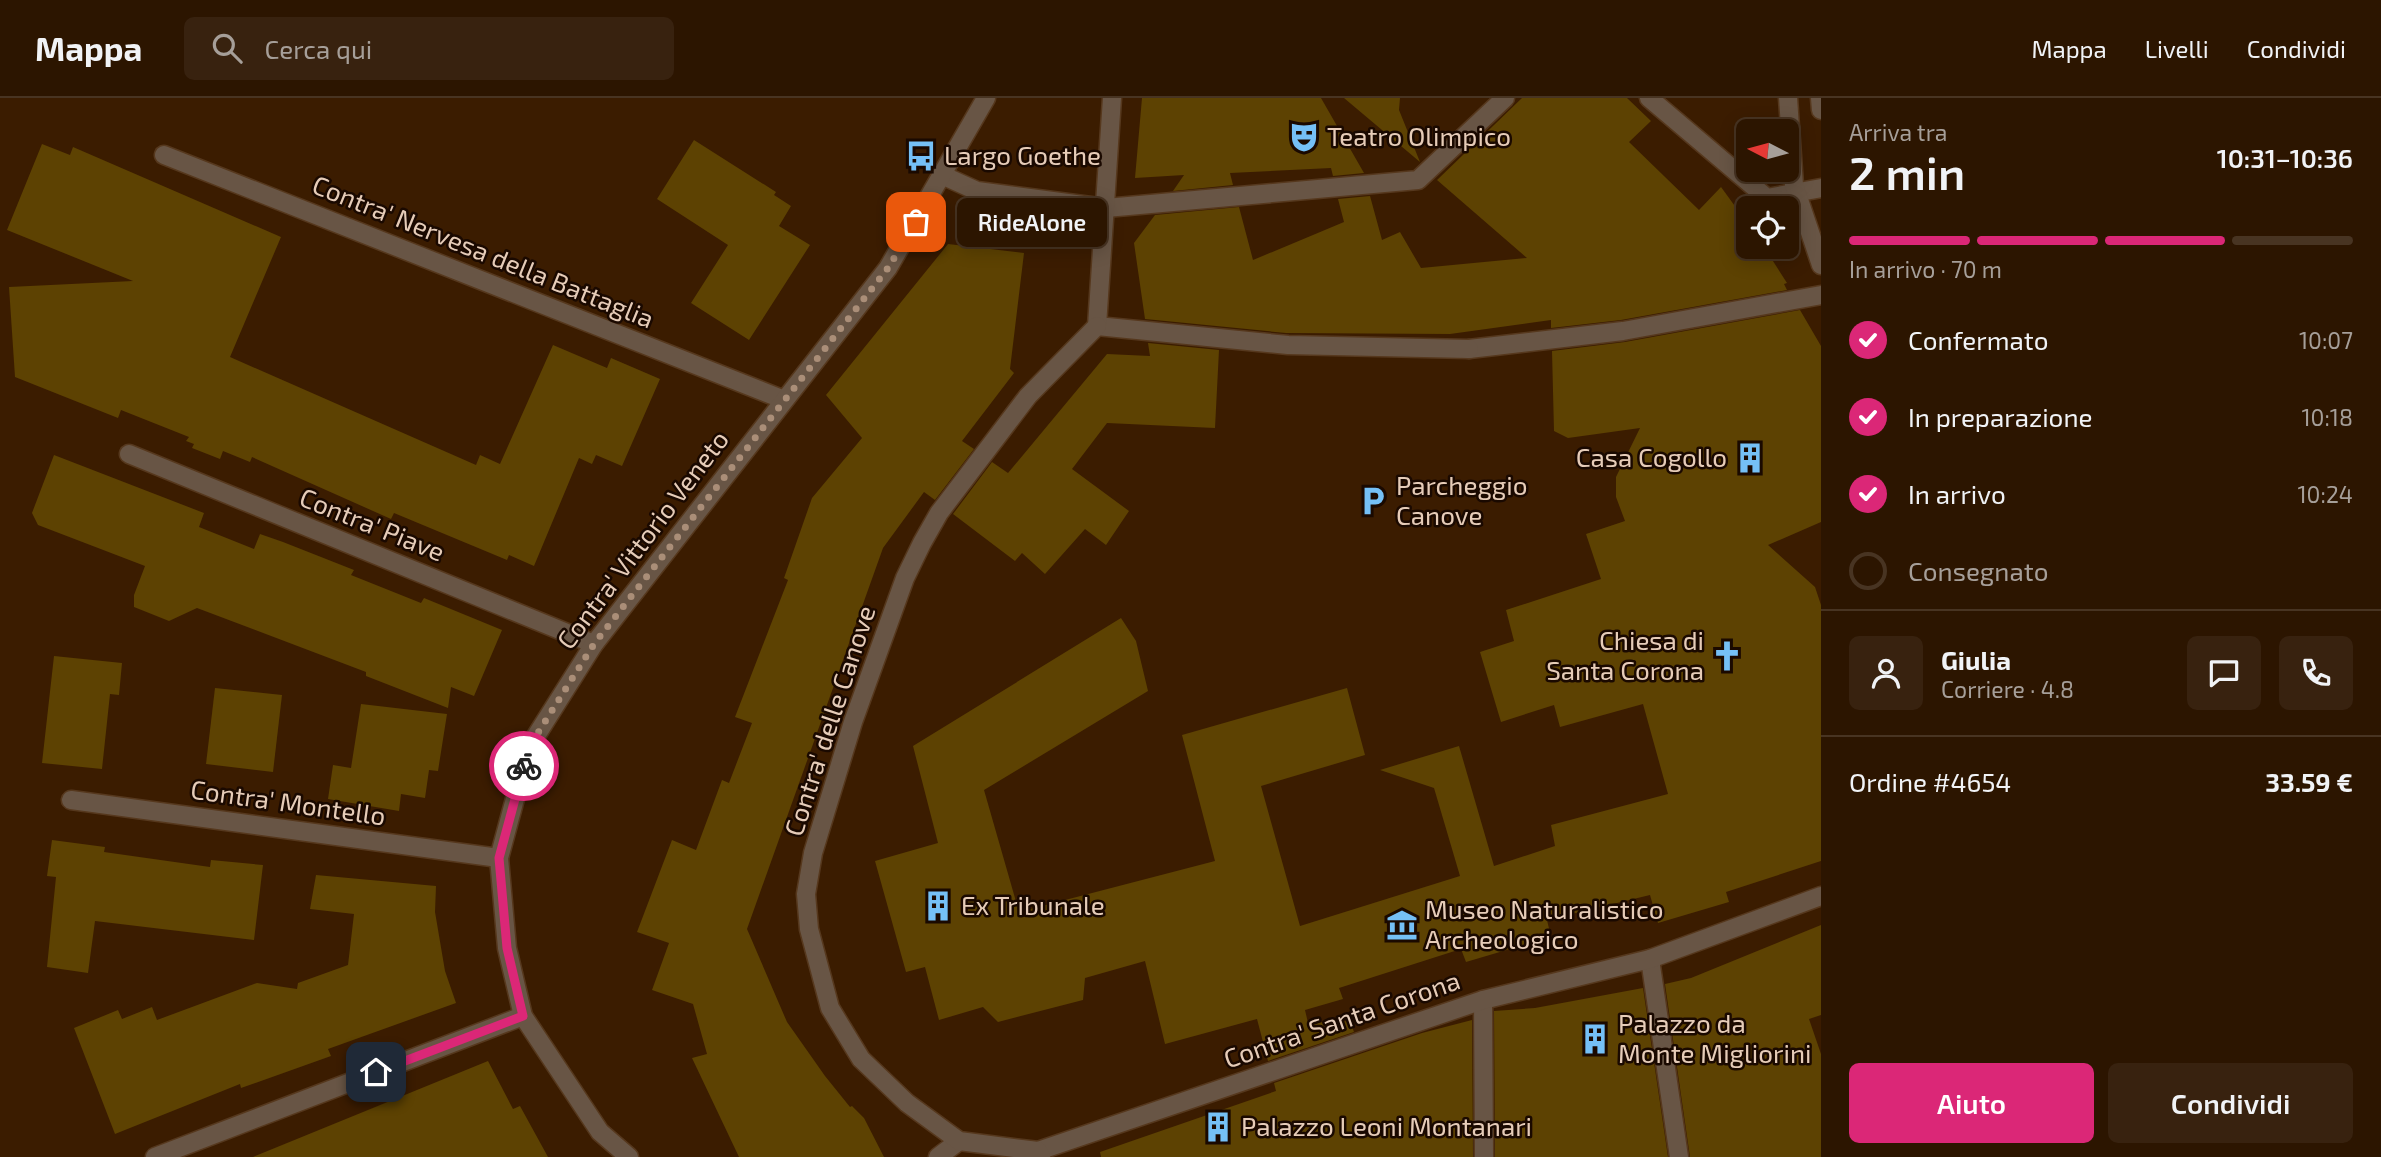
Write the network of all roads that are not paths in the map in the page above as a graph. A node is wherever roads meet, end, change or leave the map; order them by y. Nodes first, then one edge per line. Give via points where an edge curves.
1 (986, 98) edge
2 (1112, 98) edge
3 (1505, 98) edge
4 (1649, 98) edge
5 (1788, 98) edge
6 (1820, 98) edge
7 (1821, 110) edge
8 (164, 155) dead end
9 (944, 176) junction
10 (1821, 188) edge
11 (1797, 192) junction
12 (1106, 208) junction
13 (1821, 265) edge
14 (1821, 295) edge
15 (1097, 326) junction
16 (782, 399) junction
17 (129, 454) dead end
18 (594, 644) junction
19 (71, 800) dead end
20 (499, 858) junction
21 (1821, 896) edge
22 (1650, 959) junction
23 (1483, 1000) junction
24 (523, 1016) junction
25 (959, 1141) junction
26 (1040, 1154) edge
27 (155, 1157) edge
28 (629, 1157) edge
29 (939, 1157) edge
30 (1484, 1157) edge
31 (1679, 1157) edge

1 - 9 street, Contra' Vittorio Veneto
2 - 12 street
3 - 12 street via 1418,180
4 - 11 street via 1767,198
5 - 11 street
6 - 7 street
8 - 16 street, Contra' Nervesa della Battaglia
9 - 12 street via 977,191
9 - 16 street, Contra' Vittorio Veneto via 888,268
10 - 11 street
11 - 13 street
12 - 15 street
14 - 15 street via 1623,331 1469,349 1289,345
15 - 25 street, Contra' delle Canove via 1028,396 939,513 905,578 853,722 813,853 806,894 808,929 830,1008 861,1059 907,1103
16 - 18 street, Contra' Vittorio Veneto
17 - 18 street, Contra' Piave
18 - 20 street, Contra' Vittorio Veneto via 529,747
19 - 20 street, Contra' Montello
20 - 24 street, Contra' Vittorio Veneto via 507,948
21 - 22 street, Contra' Santa Corona
22 - 23 street, Contra' Santa Corona
22 - 31 street
23 - 26 street, Contra' Santa Corona
23 - 30 street
24 - 27 street
24 - 28 street, Contra' Vittorio Veneto via 600,1132
25 - 26 street, Contra' Santa Corona
25 - 29 street

